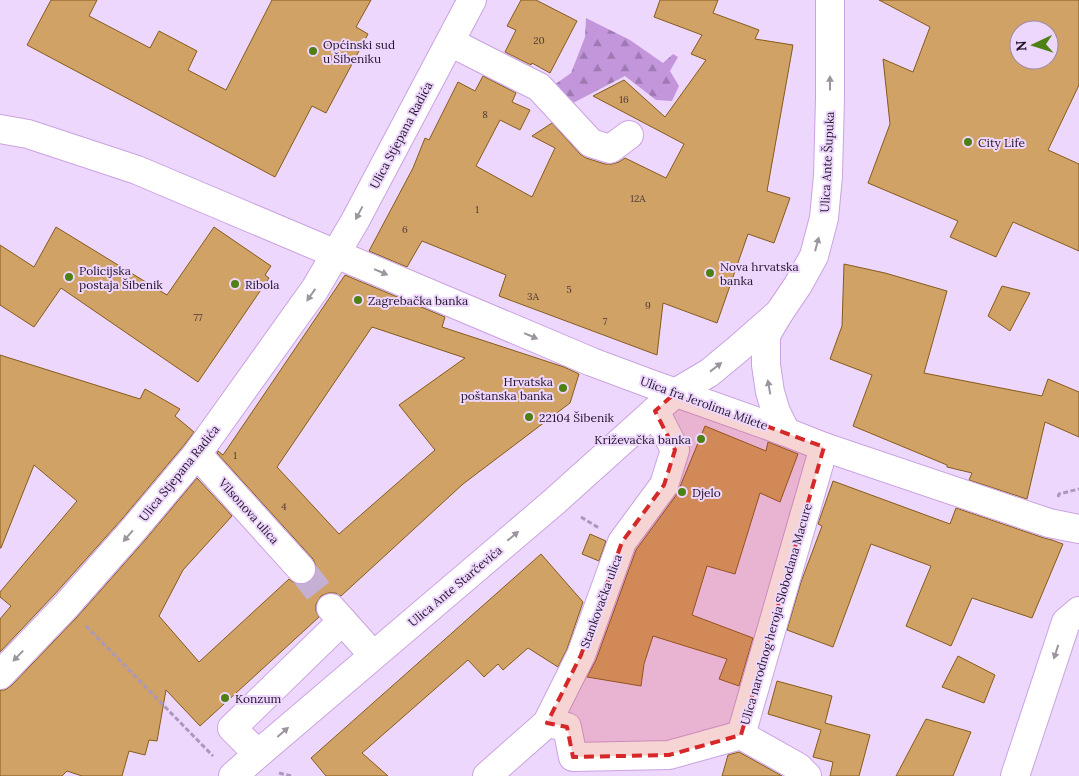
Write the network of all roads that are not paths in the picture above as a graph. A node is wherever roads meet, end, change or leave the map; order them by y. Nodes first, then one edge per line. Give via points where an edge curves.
1 (472, 0) edge
2 (830, 0) edge
3 (450, 42) junction
4 (0, 129) edge
5 (629, 135) dead end
6 (336, 254) junction
7 (779, 313) junction
8 (665, 402) junction
9 (786, 432) junction
10 (824, 447) junction
11 (196, 454) junction
12 (1079, 529) edge
13 (301, 569) tunnel mouth
14 (1079, 611) edge
15 (373, 655) junction
16 (0, 675) edge
17 (547, 723) junction
18 (740, 735) junction
19 (258, 754) junction
20 (226, 769) edge
21 (487, 776) edge
22 (807, 776) edge
23 (1015, 776) edge

1 - 3 street, Ulica Stjepana Radića
7 -> 2 street, Ulica Ante Šupuka via 814,256 824,218 830,108
3 - 5 street via 539,87 591,143 610,149
3 -> 6 street, Ulica Stjepana Radića
4 - 6 street via 28,134 137,170
6 -> 8 street, Ulica fra Jerolima Milete via 592,362
6 -> 11 street, Ulica Stjepana Radića via 315,289
8 -> 7 street, Ulica Ante Šupuka via 709,373
9 -> 7 street, Ulica Ante Šupuka via 774,406 766,364 766,335
8 - 9 street, Ulica fra Jerolima Milete
15 -> 8 street, Ulica Ante Starčevića
8 - 17 street, Stankovačka ulica via 675,450 664,485 622,542 581,655
9 - 10 street, Ulica fra Jerolima Milete
10 - 12 street, Ulica fra Jerolima Milete via 1049,523
10 - 18 street, Ulica narodnog heroja Slobodana Macure
11 - 13 street, Vilsonova ulica
11 -> 16 street, Ulica Stjepana Radića via 66,606
14 -> 23 street via 1066,622
19 -> 15 street, Ulica Ante Starčevića
15 - 19 street via 336,614 232,728
17 - 18 street via 567,727 573,757 669,755
17 - 21 street, Stankovačka ulica
18 - 22 street, Ulica narodnog heroja Slobodana Macure via 798,767
19 - 20 street, Ulica Ante Starčevića

